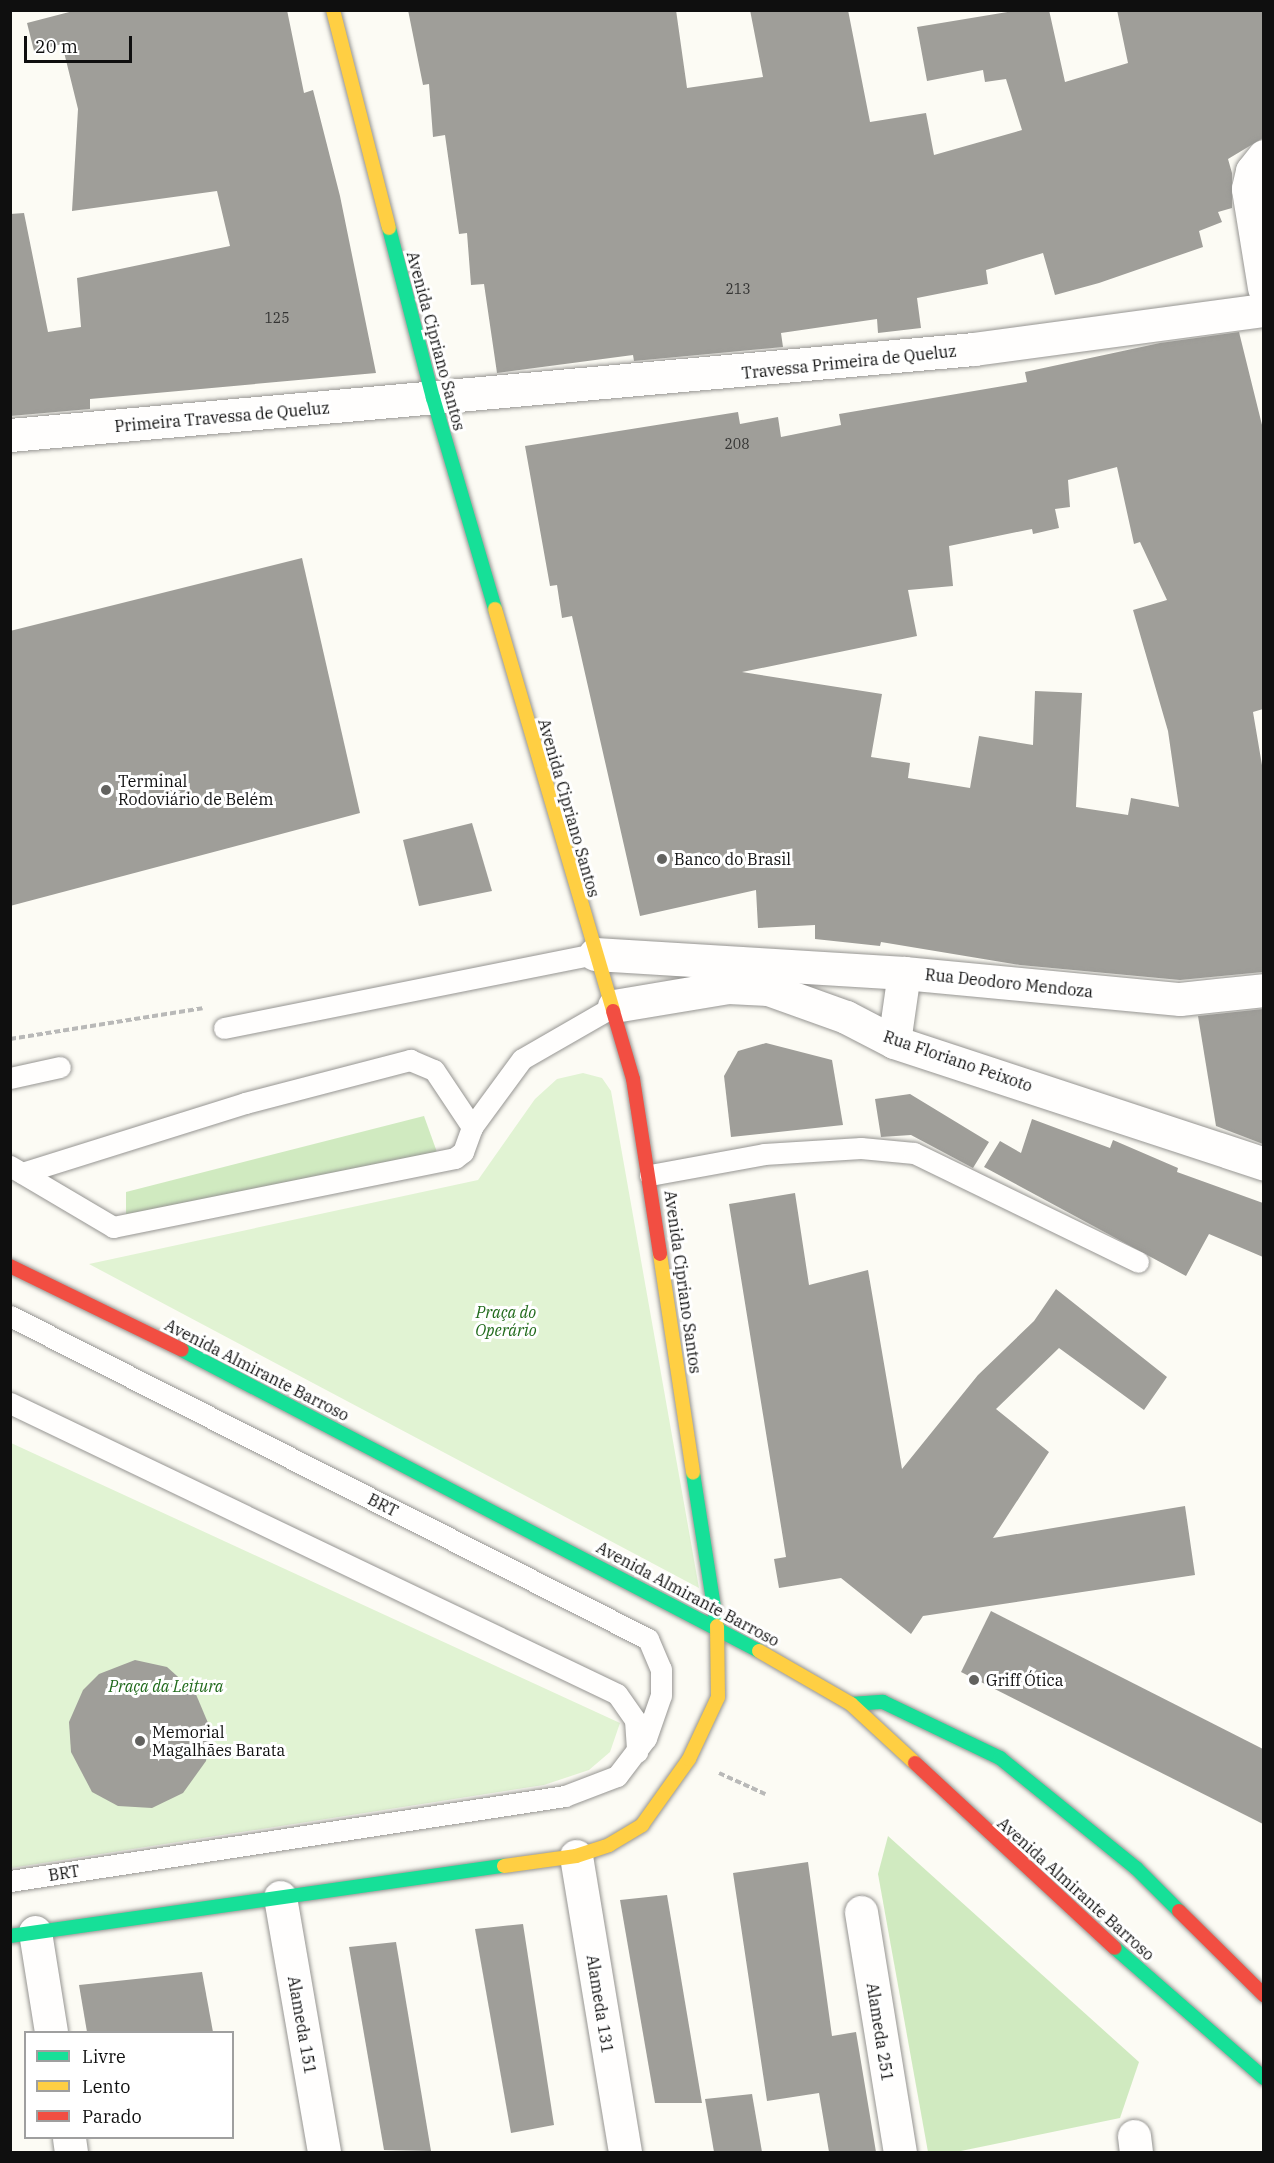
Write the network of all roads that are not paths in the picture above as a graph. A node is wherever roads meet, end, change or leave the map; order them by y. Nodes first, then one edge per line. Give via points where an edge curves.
1 (333, 10) edge
2 (1258, 163) edge
3 (1263, 288) edge
4 (1263, 310) edge
5 (433, 398) junction
6 (10, 435) edge
7 (595, 954) junction
8 (904, 973) junction
9 (1263, 990) edge
10 (1263, 1005) edge
11 (614, 1006) junction
12 (1191, 1011) dead end
13 (224, 1028) dead end
14 (894, 1042) junction
15 (60, 1067) dead end
16 (10, 1078) edge
17 (472, 1127) junction
18 (1263, 1164) edge
19 (16, 1170) edge
20 (650, 1175) junction
21 (1138, 1262) dead end
22 (10, 1266) edge
23 (10, 1316) edge
24 (10, 1403) edge
25 (717, 1626) junction
26 (850, 1704) junction
27 (637, 1752) junction
28 (576, 1856) junction
29 (10, 1881) edge
30 (280, 1897) junction
31 (861, 1912) dead end
32 (23, 1934) edge
33 (1263, 1995) edge
34 (51, 2031) edge
35 (1263, 2078) edge
36 (324, 2152) edge
37 (625, 2152) edge
38 (900, 2152) edge

1 - 5 main road, Avenida Cipriano Santos
2 - 3 street via 1248,189
4 - 5 street, Travessa Primeira de Queluz via 974,349
5 - 6 street, Primeira Travessa de Queluz
5 - 7 main road, Avenida Cipriano Santos
7 - 8 street, Rua Deodoro Mendoza via 755,967
7 - 11 main road, Avenida Cipriano Santos
7 - 13 lane
8 - 9 street, Rua Deodoro Mendoza via 1180,999
8 - 14 street
10 - 12 lane
11 - 14 street, Rua Floriano Peixoto via 752,986 797,998
11 - 17 lane via 522,1059
11 - 20 main road, Avenida Cipriano Santos
14 - 18 street, Rua Floriano Peixoto
15 - 16 lane
17 - 19 lane via 463,1152 455,1158 113,1227
17 - 19 lane via 434,1070 411,1060 245,1103
20 - 21 lane via 764,1154 861,1148 914,1154
20 - 25 main road, Avenida Cipriano Santos
22 - 25 main road, Avenida Almirante Barroso via 219,1368
23 - 27 lane, BRT via 648,1639 661,1669 661,1695
24 - 27 lane via 616,1694 635,1720
25 - 26 main road, Avenida Almirante Barroso
25 - 28 main road via 718,1697 689,1759 632,1835
26 - 33 main road via 883,1702 1000,1758 1136,1868
26 - 35 main road, Avenida Almirante Barroso via 1118,1951
27 - 29 lane, BRT via 617,1776 565,1796
28 - 30 main road
28 - 37 street, Alameda 131
30 - 32 main road
30 - 36 street, Alameda 151
31 - 38 street, Alameda 251
32 - 34 street

